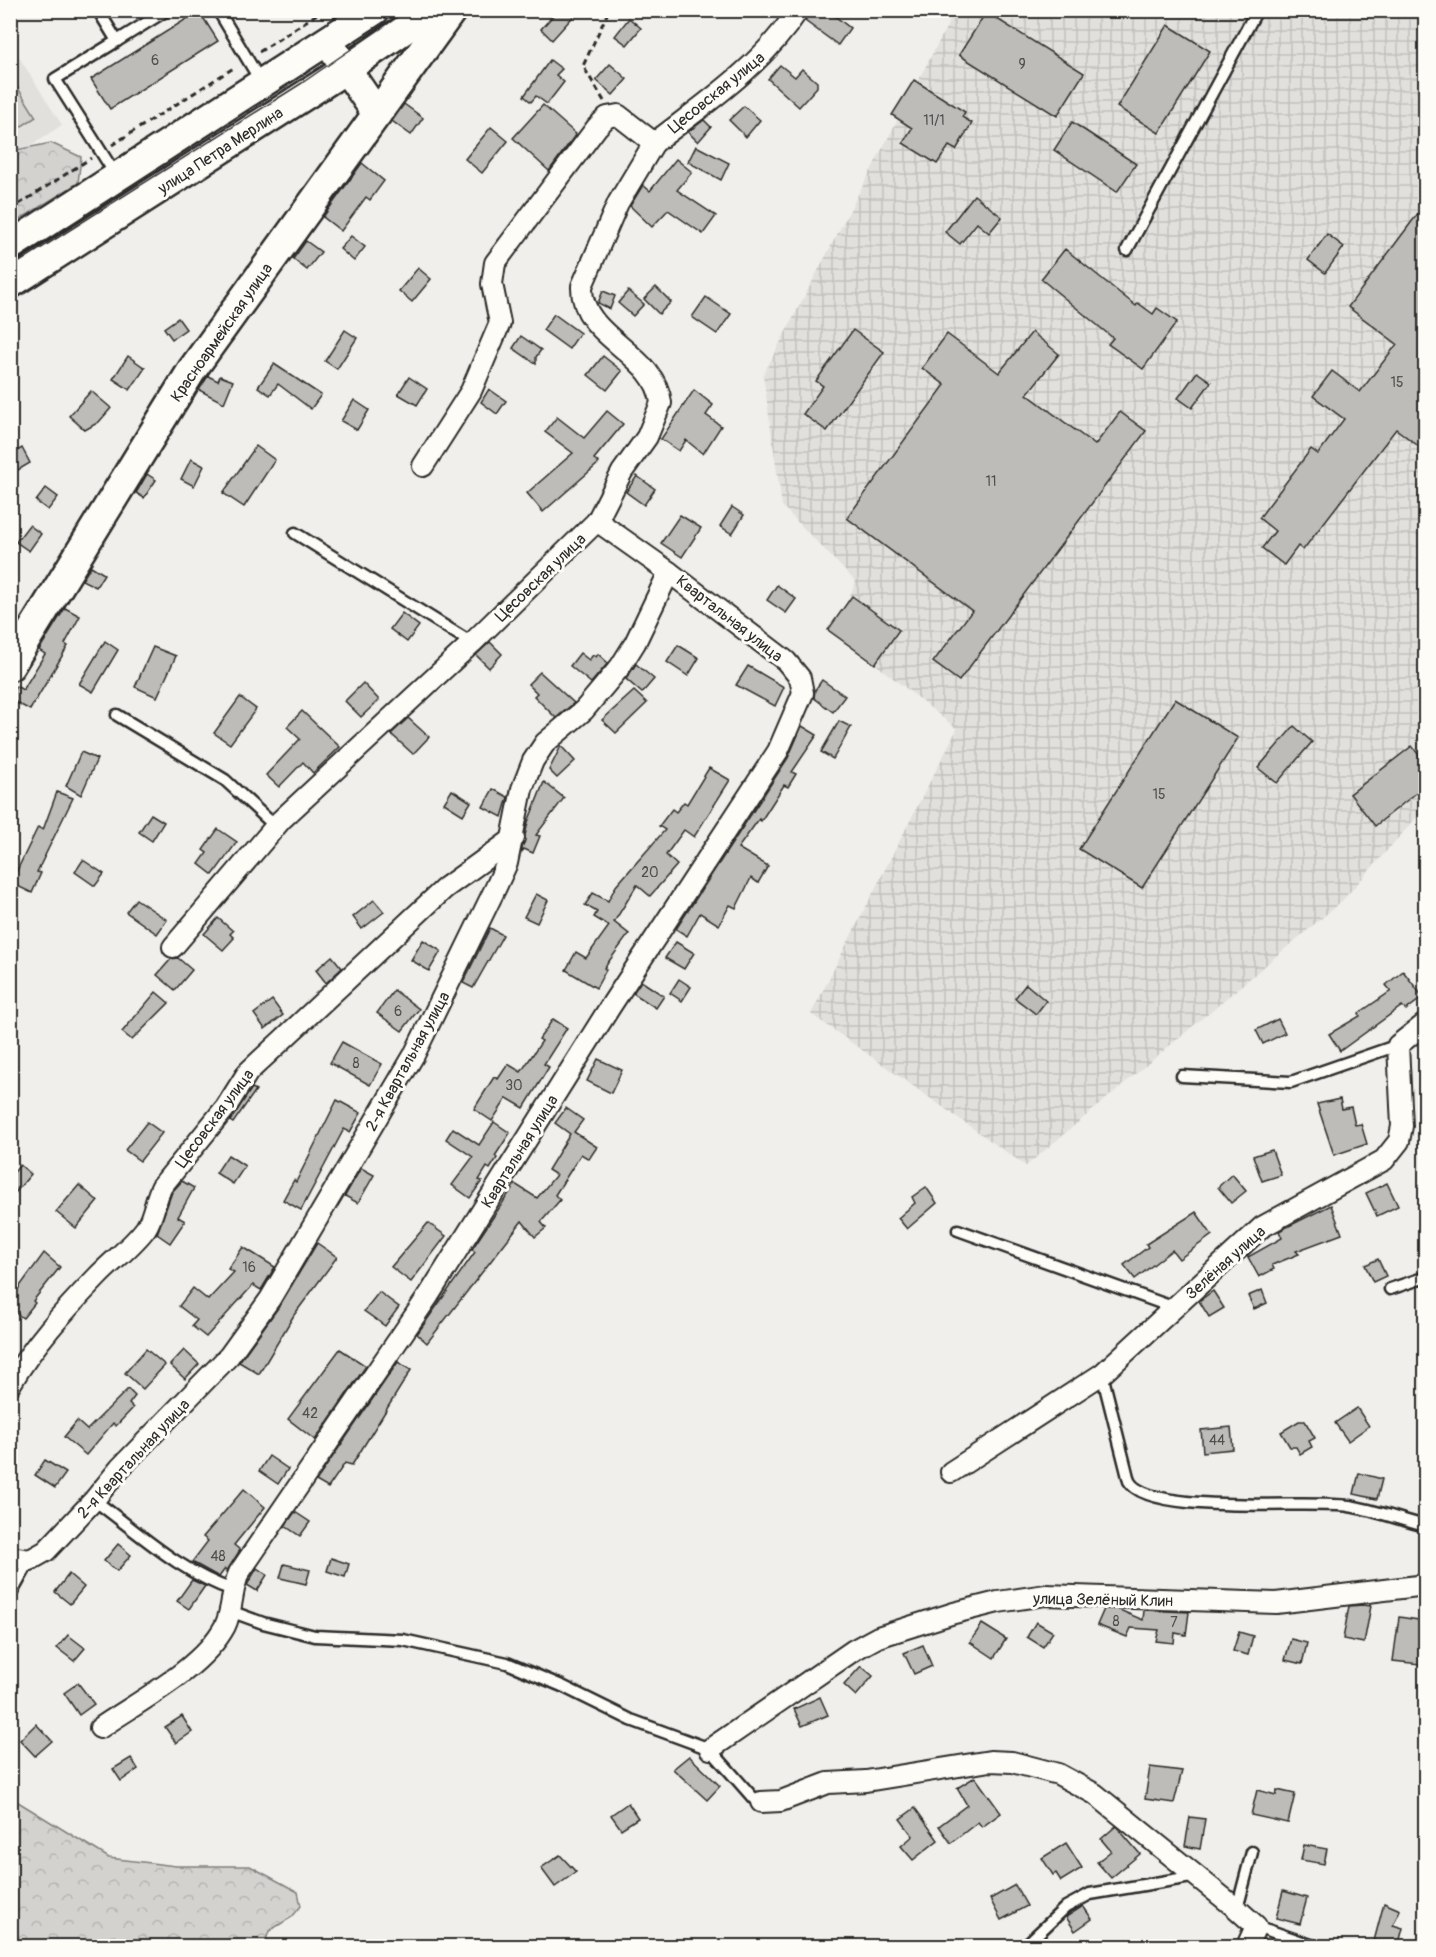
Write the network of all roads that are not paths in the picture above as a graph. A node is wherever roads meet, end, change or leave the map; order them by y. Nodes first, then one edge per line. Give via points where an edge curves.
1 (98, 10) edge
2 (167, 10) edge
3 (218, 10) edge
4 (375, 10) edge
5 (424, 10) edge
6 (452, 10) edge
7 (798, 10) edge
8 (1257, 10) edge
9 (117, 41) junction
10 (328, 42) junction
11 (346, 69) junction
12 (263, 85) junction
13 (377, 114) junction
14 (654, 143) junction
15 (117, 178) junction
16 (10, 246) edge
17 (1127, 250) dead end
18 (10, 284) edge
19 (423, 466) dead end
20 (597, 521) junction
21 (295, 533) dead end
22 (669, 572) junction
23 (472, 643) junction
24 (13, 657) edge
25 (117, 715) dead end
26 (275, 826) junction
27 (514, 838) junction
28 (173, 947) dead end
29 (1425, 1023) edge
30 (1398, 1045) junction
31 (1182, 1076) dead end
32 (958, 1230) dead end
33 (1425, 1276) edge
34 (1390, 1289) dead end
35 (1174, 1308) junction
36 (1102, 1374) junction
37 (10, 1385) edge
38 (951, 1472) dead end
39 (94, 1500) junction
40 (1425, 1526) edge
41 (20, 1559) edge
42 (1425, 1585) edge
43 (233, 1590) junction
44 (10, 1596) edge
45 (230, 1611) junction
46 (100, 1728) dead end
47 (710, 1749) junction
48 (761, 1802) joint
49 (1252, 1852) dead end
50 (1197, 1876) junction
51 (1237, 1909) junction
52 (1256, 1926) junction
53 (1025, 1947) edge
54 (1246, 1947) edge
55 (1314, 1947) edge

1 - 9 lane
2 - 9 lane
3 - 12 lane
4 - 10 main road, улица Петра Мерлина
5 - 11 main road, улица Петра Мерлина via 405,29
6 - 13 main road, Красноармейская улица
7 - 14 street, Цесовская улица via 775,43 747,70
8 - 17 lane
9 - 15 lane via 55,79
10 - 11 main road
10 - 12 main road, улица Петра Мерлина
11 - 13 main road
11 - 18 main road, улица Петра Мерлина
12 - 15 main road, улица Петра Мерлина
13 - 24 main road, Красноармейская улица via 192,370
14 - 19 street, Цесовская улица via 624,117 613,115 597,127 495,263 492,284 500,323 471,391
14 - 20 street, Цесовская улица via 618,203 582,286 582,301 589,314 651,376 661,403 647,437 622,472
15 - 16 main road, улица Петра Мерлина
20 - 22 street
20 - 23 street, Цесовская улица
21 - 23 lane
22 - 27 street, 2-я Квартальная улица via 620,667 584,710 545,743 533,761 522,789
22 - 43 street, Квартальная улица via 791,666 802,686 799,702 778,751 610,1007 429,1295 239,1573
23 - 26 street, Цесовская улица
25 - 26 lane via 225,780
26 - 28 street, Цесовская улица
27 - 37 street, Цесовская улица via 445,888 248,1072 226,1107 162,1185 140,1237 54,1323
27 - 39 street, 2-я Квартальная улица via 502,874 414,1055 270,1299 229,1356
29 - 30 street
30 - 31 lane via 1291,1082
30 - 35 street, Зелёная улица via 1403,1112 1401,1133 1393,1151 1384,1160 1262,1227
32 - 35 lane
33 - 34 lane
35 - 36 street, Зелёная улица
36 - 38 street, Зелёная улица
36 - 40 lane via 1129,1481 1139,1493 1173,1502 1352,1506
39 - 41 street, 2-я Квартальная улица via 46,1551
39 - 43 lane via 170,1557
41 - 44 lane
42 - 47 street, улица Зелёный Клин via 1276,1603 1046,1595 998,1602 878,1637
43 - 45 street, Квартальная улица
45 - 46 street, Квартальная улица via 217,1638 197,1661
45 - 47 lane via 315,1636 403,1640 507,1663 631,1720
47 - 48 lane
48 - 50 street via 781,1801 828,1783 866,1781 990,1761 1012,1762 1058,1774 1095,1794
49 - 51 lane
50 - 51 street
50 - 53 lane via 1077,1899
51 - 52 street
52 - 54 street
52 - 55 lane

